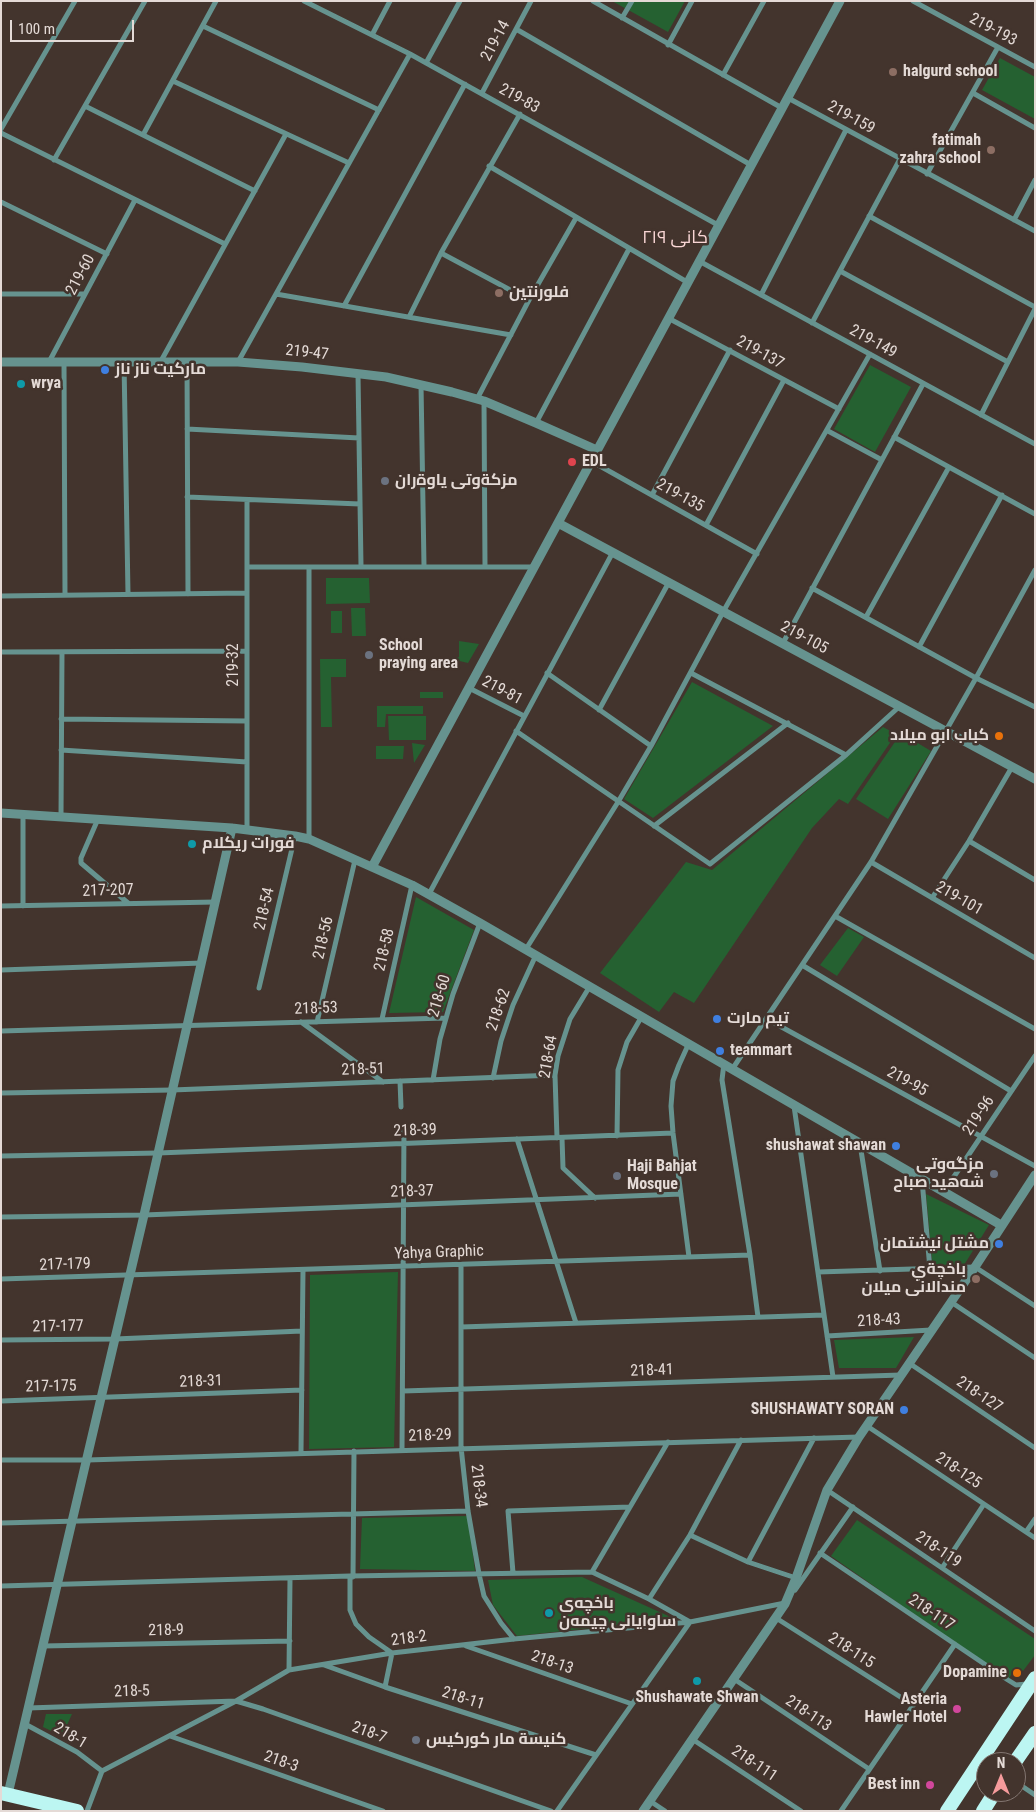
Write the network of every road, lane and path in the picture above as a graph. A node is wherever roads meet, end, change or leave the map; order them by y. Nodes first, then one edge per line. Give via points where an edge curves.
1 (75, 1) edge
2 (145, 1) edge
3 (216, 1) edge
4 (304, 1) edge
5 (390, 1) edge
6 (460, 1) edge
7 (531, 1) edge
8 (593, 1) edge
9 (632, 1) edge
10 (692, 1) edge
11 (764, 1) edge
12 (840, 1) edge
13 (915, 2) edge
14 (316, 4) edge
15 (622, 18) junction
16 (203, 26) junction
17 (516, 29) junction
18 (372, 35) junction
19 (668, 45) junction
20 (998, 47) junction
21 (410, 54) junction
22 (426, 62) junction
23 (1035, 66) edge
24 (723, 75) junction
25 (173, 81) junction
26 (464, 84) junction
27 (482, 93) junction
28 (972, 93) junction
29 (788, 98) junction
30 (85, 106) junction
31 (782, 108) junction
32 (379, 110) junction
33 (520, 114) junction
34 (1035, 128) edge
35 (1, 129) edge
36 (846, 130) junction
37 (1, 133) edge
38 (286, 134) junction
39 (143, 135) junction
40 (900, 159) junction
41 (54, 160) junction
42 (349, 163) junction
43 (751, 165) junction
44 (489, 166) junction
45 (927, 174) junction
46 (1035, 180) edge
47 (255, 191) junction
48 (135, 200) junction
49 (1, 202) edge
50 (869, 216) junction
51 (576, 218) junction
52 (1014, 220) junction
53 (718, 225) junction
54 (1035, 231) edge
55 (225, 244) junction
56 (629, 248) junction
57 (441, 253) junction
58 (106, 254) junction
59 (699, 261) junction
60 (840, 271) junction
61 (688, 282) junction
62 (1, 294) edge
63 (85, 294) junction
64 (276, 294) junction
65 (761, 295) junction
66 (529, 300) junction
67 (344, 306) junction
68 (1035, 308) edge
69 (409, 318) junction
70 (668, 318) junction
71 (812, 323) junction
72 (510, 335) junction
73 (730, 350) junction
74 (870, 354) junction
75 (161, 361) junction
76 (1, 362) edge
77 (49, 362) junction
78 (64, 362) junction
79 (124, 362) junction
80 (187, 362) junction
81 (238, 362) junction
82 (1008, 362) junction
83 (358, 374) junction
84 (784, 380) junction
85 (421, 384) junction
86 (923, 384) junction
87 (480, 400) junction
88 (839, 409) junction
89 (981, 415) junction
90 (536, 423) junction
91 (187, 429) junction
92 (828, 431) junction
93 (894, 437) junction
94 (359, 438) junction
95 (1034, 442) edge
96 (597, 450) junction
97 (882, 460) junction
98 (591, 461) junction
99 (949, 467) junction
100 (652, 495) junction
101 (1002, 495) junction
102 (187, 497) junction
103 (247, 500) junction
104 (360, 504) junction
105 (1035, 514) edge
106 (558, 523) junction
107 (706, 525) junction
108 (613, 552) junction
109 (757, 554) junction
110 (246, 566) junction
111 (309, 566) junction
112 (361, 566) junction
113 (424, 566) junction
114 (485, 566) junction
115 (534, 567) junction
116 (1035, 570) edge
117 (669, 582) junction
118 (812, 588) junction
119 (247, 593) junction
120 (128, 594) junction
121 (188, 594) junction
122 (64, 595) junction
123 (1, 596) edge
124 (723, 612) junction
125 (866, 617) junction
126 (783, 643) junction
127 (918, 647) junction
128 (247, 651) junction
129 (1, 652) edge
130 (62, 652) junction
131 (547, 673) junction
132 (690, 673) junction
133 (976, 678) junction
134 (469, 688) junction
135 (900, 706) junction
136 (1035, 707) edge
137 (599, 710) junction
138 (524, 716) junction
139 (61, 719) junction
140 (247, 721) junction
141 (788, 723) junction
142 (516, 730) junction
143 (945, 732) junction
144 (651, 746) junction
145 (61, 750) junction
146 (846, 755) junction
147 (247, 762) junction
148 (1012, 767) junction
149 (1035, 779) edge
150 (618, 802) junction
151 (1, 813) edge
152 (23, 815) junction
153 (61, 817) junction
154 (99, 819) junction
155 (654, 826) junction
156 (232, 828) junction
157 (247, 829) junction
158 (295, 836) junction
159 (309, 839) junction
160 (969, 841) junction
161 (355, 860) junction
162 (871, 862) junction
163 (372, 868) junction
164 (1035, 880) edge
165 (412, 885) junction
166 (428, 894) junction
167 (932, 898) junction
168 (216, 902) junction
169 (128, 903) junction
170 (1, 906) edge
171 (23, 906) junction
172 (835, 916) junction
173 (480, 923) junction
174 (526, 949) junction
175 (536, 955) junction
176 (1035, 958) edge
177 (202, 963) junction
178 (802, 965) junction
179 (1, 970) edge
180 (590, 986) junction
181 (259, 988) dead end
182 (642, 1016) junction
183 (446, 1018) junction
184 (382, 1019) junction
185 (767, 1019) junction
186 (301, 1022) junction
187 (317, 1022) junction
188 (187, 1025) junction
189 (1035, 1029) edge
190 (1, 1030) edge
191 (689, 1043) junction
192 (1035, 1056) edge
193 (724, 1063) junction
194 (733, 1068) junction
195 (555, 1076) junction
196 (493, 1078) junction
197 (433, 1080) junction
198 (400, 1081) junction
199 (383, 1082) junction
200 (172, 1090) junction
201 (1011, 1091) junction
202 (1, 1093) edge
203 (794, 1103) junction
204 (401, 1107) dead end
205 (404, 1126) dead end
206 (673, 1134) junction
207 (617, 1136) junction
208 (981, 1136) junction
209 (559, 1138) junction
210 (517, 1140) junction
211 (859, 1141) junction
212 (404, 1144) junction
213 (158, 1153) junction
214 (1, 1156) edge
215 (1035, 1166) edge
216 (1035, 1175) edge
217 (922, 1177) junction
218 (945, 1190) junction
219 (681, 1194) junction
220 (595, 1198) junction
221 (537, 1200) junction
222 (404, 1205) junction
223 (144, 1215) junction
224 (1, 1217) edge
225 (1001, 1225) junction
226 (750, 1255) junction
227 (689, 1257) junction
228 (556, 1261) junction
229 (461, 1264) junction
230 (403, 1266) junction
231 (975, 1267) junction
232 (930, 1269) junction
233 (303, 1270) junction
234 (880, 1270) junction
235 (818, 1272) junction
236 (130, 1275) junction
237 (1, 1279) edge
238 (951, 1302) junction
239 (1035, 1306) edge
240 (824, 1315) junction
241 (758, 1317) junction
242 (576, 1323) junction
243 (461, 1327) junction
244 (932, 1330) junction
245 (302, 1331) junction
246 (827, 1336) junction
247 (115, 1339) junction
248 (1, 1340) edge
249 (1035, 1358) edge
250 (910, 1363) junction
251 (901, 1375) junction
252 (833, 1378) junction
253 (461, 1389) junction
254 (302, 1390) junction
255 (403, 1391) junction
256 (101, 1398) junction
257 (1, 1401) edge
258 (867, 1426) junction
259 (859, 1437) junction
260 (814, 1438) junction
261 (740, 1440) junction
262 (668, 1442) junction
263 (461, 1447) junction
264 (1035, 1448) edge
265 (402, 1450) junction
266 (354, 1451) junction
267 (302, 1452) junction
268 (1, 1460) edge
269 (87, 1460) junction
270 (827, 1490) junction
271 (984, 1504) junction
272 (630, 1507) junction
273 (853, 1507) junction
274 (468, 1511) junction
275 (353, 1513) junction
276 (1035, 1519) edge
277 (73, 1520) junction
278 (1, 1523) edge
279 (1026, 1532) junction
280 (690, 1535) junction
281 (1035, 1538) edge
282 (820, 1553) junction
283 (748, 1562) junction
284 (942, 1568) junction
285 (592, 1572) junction
286 (513, 1573) junction
287 (478, 1574) junction
288 (352, 1577) junction
289 (796, 1578) junction
290 (290, 1579) junction
291 (1, 1586) edge
292 (57, 1586) junction
293 (648, 1599) junction
294 (785, 1604) junction
295 (776, 1618) junction
296 (690, 1622) junction
297 (1035, 1631) edge
298 (514, 1639) junction
299 (290, 1641) junction
300 (955, 1644) junction
301 (463, 1645) junction
302 (43, 1646) junction
303 (392, 1653) junction
304 (323, 1665) junction
305 (289, 1670) junction
306 (734, 1678) junction
307 (1033, 1681) edge
308 (385, 1687) junction
309 (236, 1701) junction
310 (632, 1704) junction
311 (913, 1706) junction
312 (28, 1708) junction
313 (25, 1724) junction
314 (1035, 1733) edge
315 (170, 1736) junction
316 (692, 1739) junction
317 (1022, 1752) edge
318 (596, 1755) junction
319 (869, 1770) junction
320 (102, 1771) junction
321 (5, 1793) edge
322 (650, 1801) junction
323 (77, 1811) edge
324 (87, 1811) edge
325 (383, 1811) edge
326 (551, 1811) edge
327 (556, 1811) edge
328 (643, 1811) edge
329 (665, 1811) edge
330 (801, 1811) edge
331 (841, 1811) edge
332 (947, 1811) edge

1 - 35 street
2 - 30 street
3 - 16 street
4 - 14 street, 219-83
5 - 18 street
6 - 22 street
7 - 17 street, 219-14
8 - 15 street
9 - 15 street
10 - 19 street
11 - 24 street
12 - 29 street
13 - 20 street, 219-193
14 - 18 street, 219-83
15 - 19 street
16 - 25 street
16 - 32 street
17 - 27 street, 219-14
17 - 43 street
18 - 21 street, 219-83
19 - 24 street
20 - 23 street, 219-193
20 - 28 street
21 - 22 street, 219-83
21 - 32 street
22 - 26 street, 219-83
24 - 31 street
25 - 38 street
25 - 39 street
26 - 27 street, 219-83
26 - 67 street
27 - 33 street, 219-83
28 - 34 street
28 - 45 street
29 - 31 street
29 - 36 street, 219-159
30 - 39 street
30 - 41 street
31 - 43 street
32 - 42 street
33 - 44 street
33 - 53 street, 219-83
36 - 40 street, 219-159
36 - 65 street
37 - 41 street
38 - 42 street
38 - 47 street
39 - 47 street
40 - 45 street, 219-159
40 - 50 street
41 - 48 street
42 - 64 street
43 - 53 street
44 - 51 street
44 - 57 street
45 - 52 street, 219-159
46 - 52 street
47 - 55 street
48 - 55 street
48 - 58 street, 219-60
49 - 58 street
50 - 60 street
50 - 68 street
51 - 56 street
51 - 66 street
52 - 54 street, 219-159
53 - 59 street
55 - 75 street
56 - 61 street
56 - 90 street
57 - 66 street
57 - 69 street
58 - 63 street, 219-60
59 - 61 street
59 - 65 street, 219-149
60 - 71 street
60 - 82 street
61 - 70 street
62 - 63 street
63 - 77 street, 219-60
64 - 67 street
64 - 81 street
65 - 71 street, 219-149
66 - 72 street
67 - 69 street
68 - 82 street
69 - 72 street
70 - 73 street, 219-137
70 - 96 street
71 - 74 street, 219-149
72 - 87 street
73 - 84 street, 219-137
73 - 100 street
74 - 86 street, 219-149
74 - 88 street
75 - 79 street, 219-47
75 - 80 street, 219-47
76 - 77 street, 219-47
77 - 78 street, 219-47
78 - 79 street, 219-47
78 - 122 street
79 - 120 street
80 - 81 street, 219-47
80 - 91 street
81 - 83 street, 219-47
82 - 89 street
83 - 85 street, 219-47
83 - 94 street
84 - 88 street, 219-137
84 - 107 street
85 - 87 street, 219-47
85 - 113 street
86 - 89 street, 219-149
86 - 93 street
87 - 90 street, 219-47
87 - 114 street
88 - 92 street
89 - 95 street, 219-149
90 - 96 street, 219-47
91 - 94 street
91 - 102 street
92 - 97 street
92 - 109 street
93 - 97 street
93 - 99 street
94 - 104 street
96 - 98 street
97 - 118 street
98 - 100 street, 219-135
98 - 106 street
99 - 101 street
99 - 125 street
100 - 107 street, 219-135
101 - 105 street
101 - 127 street
102 - 103 street
102 - 121 street
103 - 104 street
103 - 110 street, 219-32
104 - 112 street
106 - 108 street, 219-105
106 - 115 street
107 - 109 street, 219-135
108 - 117 street, 219-105
108 - 131 street
109 - 124 street
110 - 111 street
110 - 119 street, 219-32
111 - 112 street
111 - 159 street
112 - 113 street
113 - 114 street
114 - 115 street
115 - 134 street
116 - 133 street
117 - 124 street, 219-105
117 - 137 street
118 - 125 street
118 - 126 street
119 - 121 street
119 - 128 street, 219-32
120 - 121 street
120 - 122 street
122 - 123 street
124 - 126 street, 219-105
124 - 132 street
125 - 127 street
126 - 135 street, 219-105
127 - 133 street
128 - 130 street
128 - 140 street, 219-32
129 - 130 street
130 - 139 street
131 - 137 street
131 - 138 street
132 - 141 street
132 - 144 street
133 - 136 street
133 - 143 street
134 - 138 street, 219-81
134 - 163 street
135 - 143 street, 219-105
135 - 146 street
137 - 144 street
138 - 142 street
139 - 140 street
139 - 145 street
140 - 147 street, 219-32
141 - 146 street
141 - 155 street
142 - 150 street
142 - 166 street
143 - 148 street, 219-105
143 - 162 street
144 - 150 street
145 - 147 street
145 - 153 street
146 - 155 street via 710,864
147 - 157 street, 219-32
148 - 149 street, 219-105
148 - 160 street
150 - 155 street
150 - 174 street
151 - 152 street
152 - 153 street
152 - 171 street
153 - 154 street
154 - 156 street
154 - 169 street via 81,863
156 - 157 street
156 - 168 street
157 - 158 street
158 - 159 street
158 - 181 street, 218-54
159 - 161 street
160 - 164 street
160 - 167 street
161 - 163 street
161 - 187 street, 218-56
162 - 167 street, 219-101
162 - 172 street
163 - 165 street
165 - 166 street
165 - 184 street, 218-58
166 - 173 street
167 - 176 street, 219-101
168 - 169 street, 217-207
168 - 177 street
169 - 171 street, 217-207
170 - 171 street, 217-207
172 - 178 street
172 - 189 street
173 - 174 street
173 - 183 street, 218-60
174 - 175 street
175 - 180 street
175 - 196 street, 218-62 via 513,1005
177 - 179 street
177 - 188 street
178 - 185 street
178 - 201 street
180 - 182 street
180 - 195 street, 218-64 via 570,1019
182 - 191 street
182 - 207 street via 627,1042 618,1070
183 - 184 street, 218-53
183 - 197 street, 218-60
184 - 187 street, 218-53
185 - 194 street
185 - 208 street, 219-95
186 - 187 street, 218-53
186 - 188 street, 218-53
186 - 199 street
188 - 190 street, 218-53
188 - 200 street
191 - 193 street
191 - 206 street via 673,1081
192 - 201 street, 219-96
193 - 194 street
193 - 226 street via 722,1080
194 - 203 street
195 - 196 street, 218-51
195 - 209 street, 218-64
196 - 197 street, 218-51
197 - 198 street, 218-51
198 - 199 street, 218-51
198 - 204 street
199 - 200 street, 218-51
200 - 202 street, 218-51
200 - 213 street
201 - 208 street, 219-96
203 - 211 street
203 - 235 street
205 - 212 street
206 - 207 street, 218-39
206 - 219 street
207 - 209 street, 218-39
208 - 215 street, 219-95
208 - 218 street, 219-96
209 - 210 street, 218-39
209 - 220 street, 218-64 via 563,1168
210 - 212 street, 218-39
210 - 221 street
211 - 217 street
211 - 234 street
212 - 213 street, 218-39
212 - 222 street
213 - 214 street, 218-39
213 - 223 street
216 - 225 street
217 - 218 street
217 - 232 street
218 - 225 street
219 - 220 street, 218-37
219 - 227 street
220 - 221 street, 218-37
221 - 222 street, 218-37
221 - 228 street
222 - 223 street, 218-37
222 - 230 street
223 - 224 street, 218-37
223 - 236 street
225 - 231 street
226 - 227 street, Yahya Graphic
226 - 241 street
227 - 228 street, Yahya Graphic
228 - 229 street, Yahya Graphic
228 - 242 street
229 - 230 street, Yahya Graphic
229 - 243 street, 218-34
230 - 233 street, Yahya Graphic
230 - 255 street
231 - 232 street
231 - 238 street
231 - 239 street
232 - 234 street
233 - 236 street, Yahya Graphic
233 - 245 street
234 - 235 street
235 - 240 street
236 - 237 street, 217-179
236 - 247 street
238 - 244 street
238 - 249 street
240 - 241 street
240 - 246 street
241 - 242 street
242 - 243 street
243 - 253 street, 218-34
244 - 246 street, 218-43
244 - 250 street
245 - 247 street, 217-177
245 - 254 street
246 - 252 street
247 - 248 street, 217-177
247 - 256 street
250 - 251 street
250 - 264 street, 218-127
251 - 252 street, 218-41
251 - 258 street
252 - 253 street, 218-41
253 - 255 street, 218-41
253 - 263 street, 218-34
254 - 256 street, 218-31
254 - 267 street
255 - 265 street
256 - 257 street, 217-175
256 - 269 street
258 - 259 street
258 - 271 street, 218-125
259 - 260 street, 218-29
259 - 270 street
260 - 261 street, 218-29
260 - 283 street
261 - 262 street, 218-29
261 - 280 street
262 - 263 street, 218-29
262 - 272 street
263 - 265 street, 218-29
263 - 274 street, 218-34
265 - 266 street, 218-29
266 - 267 street, 218-29
266 - 275 street
267 - 269 street, 218-29
268 - 269 street, 218-29
269 - 277 street
270 - 273 street, 218-119
270 - 289 street
271 - 279 street, 218-125
271 - 284 street
272 - 285 street
272 - 286 street via 508,1511
273 - 282 street
273 - 284 street, 218-119
274 - 275 street
274 - 287 street, 218-34
275 - 277 street
275 - 288 street
276 - 279 street
277 - 278 street
277 - 292 street
279 - 281 street, 218-125
280 - 283 street
280 - 293 street
282 - 294 street
282 - 300 street, 218-117
283 - 289 street
284 - 297 street, 218-119
285 - 286 street
285 - 293 street
286 - 287 street
287 - 288 street
287 - 298 street, 218-34 via 484,1596
288 - 290 street
288 - 303 street via 350,1610 356,1624 368,1637
289 - 294 street
290 - 292 street
290 - 299 street
291 - 292 street
292 - 302 street
293 - 296 street
294 - 295 street
294 - 296 street, 218-2
295 - 306 street
295 - 311 street, 218-115
296 - 298 street, 218-2
296 - 310 street
298 - 301 street, 218-2
299 - 302 street, 218-9
299 - 305 street
300 - 307 street, 218-117 via 1016,1685
300 - 311 street
301 - 303 street, 218-2
301 - 310 street, 218-13
302 - 312 street
303 - 304 street, 218-2
303 - 308 street
304 - 305 street, 218-2
304 - 308 street, 218-11
305 - 309 street, 218-2
306 - 316 street
306 - 319 street, 218-113
307 - 332 highway
308 - 318 street, 218-11
309 - 312 street, 218-5
309 - 315 street, 218-2
309 - 326 street, 218-7
310 - 318 street
311 - 319 street
312 - 313 street
313 - 320 street, 218-1 via 77,1752
313 - 321 street
314 - 317 highway
315 - 320 street, 218-2
315 - 325 street, 218-3
316 - 322 street
316 - 330 street, 218-111
318 - 327 street
319 - 331 street
320 - 324 street
321 - 323 highway
322 - 328 street
322 - 329 street

